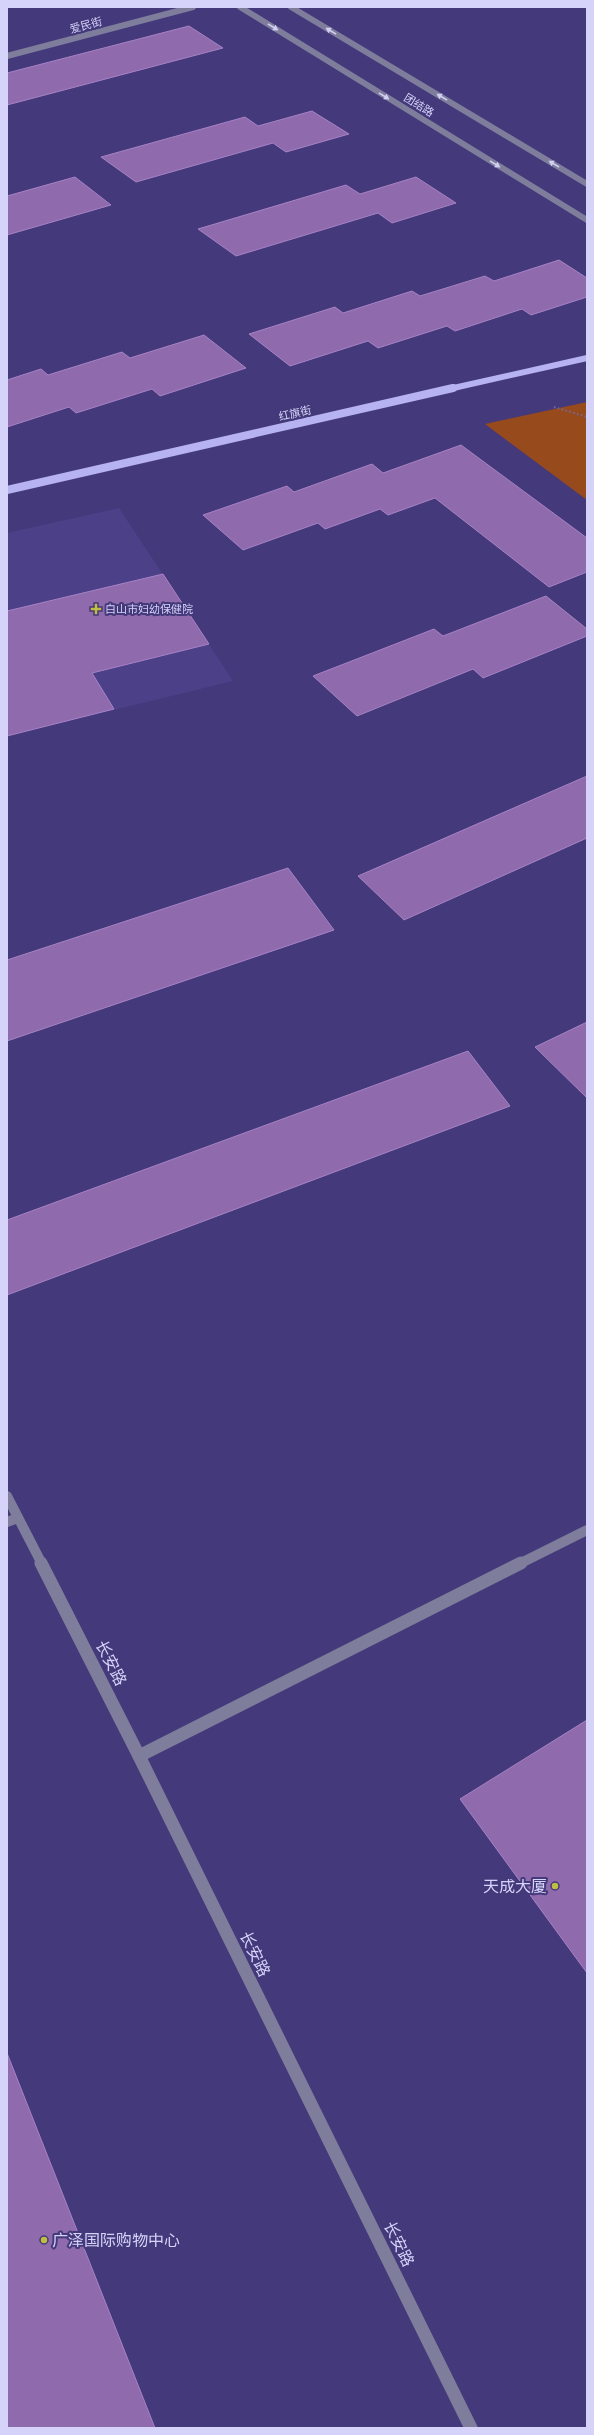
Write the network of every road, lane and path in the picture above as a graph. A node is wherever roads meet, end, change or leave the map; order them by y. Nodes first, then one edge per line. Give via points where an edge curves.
1 (193, 7) edge
2 (240, 7) edge
3 (291, 7) edge
4 (7, 56) edge
5 (587, 184) edge
6 (587, 220) edge
7 (587, 358) edge
8 (552, 406) dead end
9 (587, 417) edge
10 (7, 490) edge
11 (7, 1496) edge
12 (12, 1520) edge
13 (587, 1530) edge
14 (139, 1756) junction
15 (470, 2428) edge

1 - 4 street, 爱民街
2 -> 6 street, 团结路
5 -> 3 street, 团结路
7 - 10 main road, 红旗街
8 - 9 path
11 - 12 street, 长安路
12 - 14 street, 长安路
13 - 14 street
14 - 15 street, 长安路

